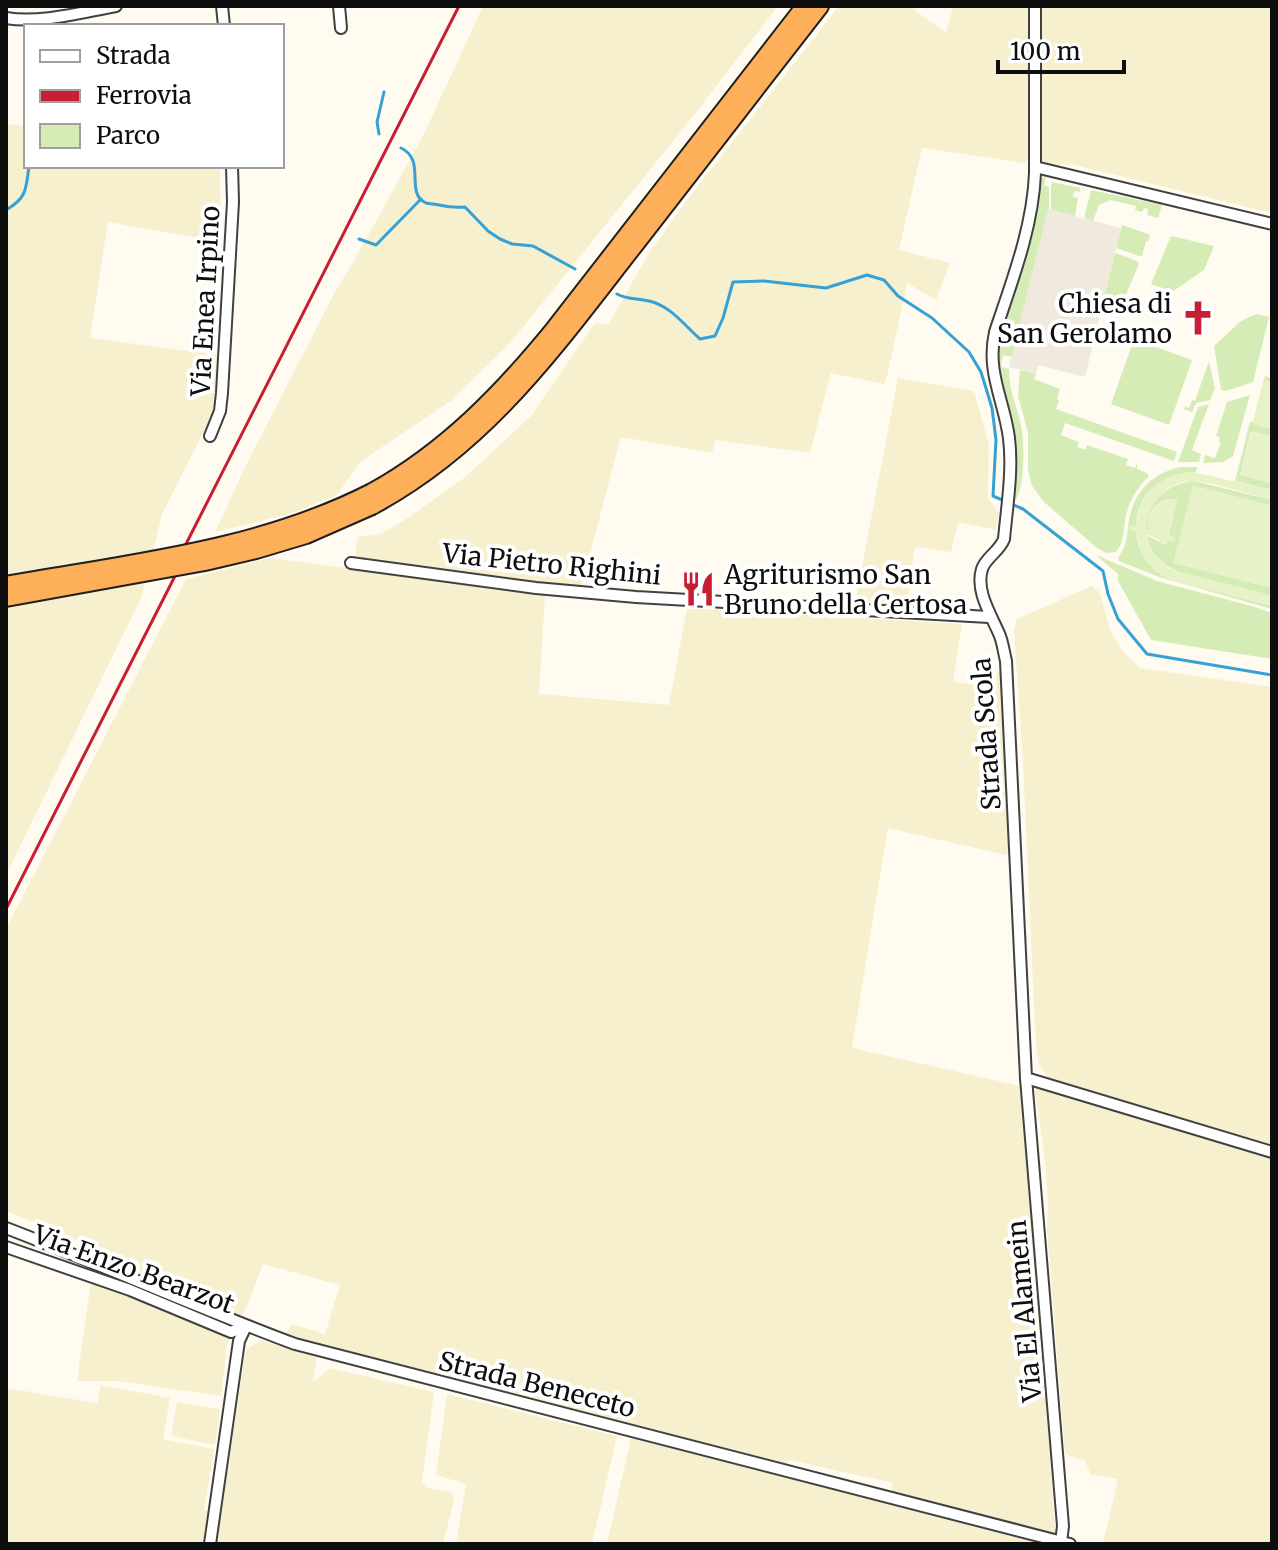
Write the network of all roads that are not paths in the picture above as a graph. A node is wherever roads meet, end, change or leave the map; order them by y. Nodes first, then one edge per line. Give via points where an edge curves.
1 (116, 6) edge
2 (339, 6) edge
3 (805, 6) edge
4 (820, 6) edge
5 (1035, 6) edge
6 (6, 18) edge
7 (341, 28) dead end
8 (1035, 167) junction
9 (232, 168) edge
10 (1272, 224) edge
11 (210, 436) dead end
12 (372, 499) junction
13 (351, 563) dead end
14 (6, 585) edge
15 (6, 598) edge
16 (989, 617) junction
17 (1026, 1078) junction
18 (1272, 1152) edge
19 (6, 1228) edge
20 (6, 1247) edge
21 (246, 1326) junction
22 (1066, 1543) edge
23 (210, 1544) edge

1 - 6 street via 36,19
2 - 7 street
3 - 12 highway via 513,378 449,440
4 - 12 highway via 516,393 416,480
5 - 8 street, Strada Scola
8 - 10 street
8 - 16 street, Strada Scola via 1029,218 992,348 1009,465 1004,539 980,572
9 - 11 street, Via Enea Irpino via 222,393
12 - 14 highway, bridge via 243,541
12 - 15 highway, bridge via 306,535 256,550
13 - 16 street, Via Pietro Righini via 636,597
16 - 17 street, Strada Scola via 1006,661
17 - 18 street
17 - 22 street, Via El Alamein
19 - 21 street, Strada Beneceto
20 - 21 street, Via Enzo Bearzot via 231,1332
21 - 22 street, Strada Beneceto via 295,1344
21 - 23 street via 239,1341

